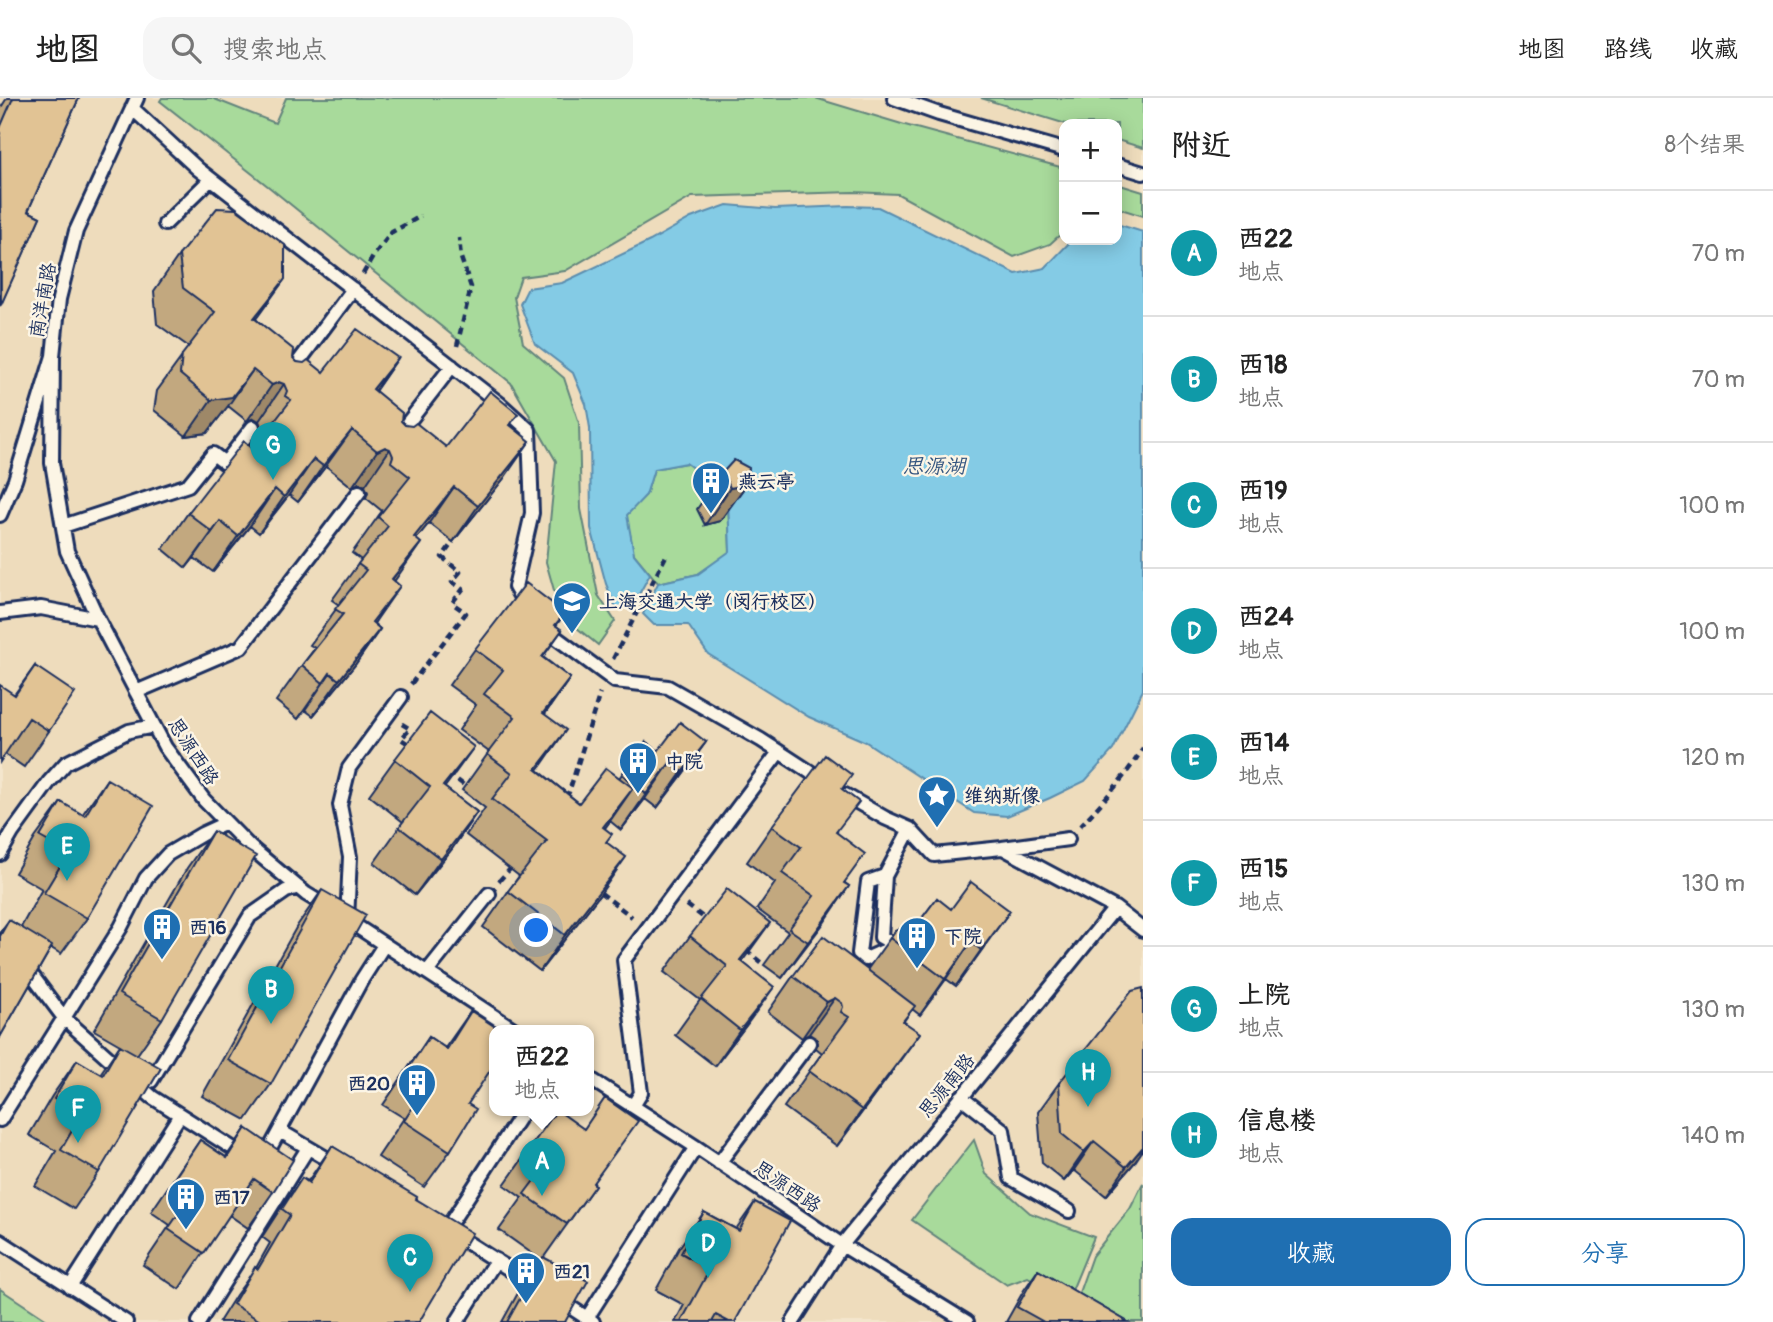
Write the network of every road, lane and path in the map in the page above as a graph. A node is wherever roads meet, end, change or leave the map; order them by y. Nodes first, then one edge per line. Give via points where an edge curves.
1 (894, 98) edge
2 (134, 103) edge
3 (1059, 149) edge
4 (1122, 167) edge
5 (1143, 173) edge
6 (211, 179) junction
7 (421, 216) dead end
8 (165, 223) dead end
9 (458, 239) dead end
10 (353, 289) junction
11 (53, 356) junction
12 (452, 366) junction
13 (284, 381) edge
14 (253, 427) dead end
15 (392, 443) edge
16 (359, 492) dead end
17 (0, 514) edge
18 (63, 526) junction
19 (453, 542) dead end
20 (0, 613) edge
21 (99, 619) junction
22 (136, 692) junction
23 (401, 697) junction
24 (154, 726) junction
25 (412, 747) edge
26 (1143, 748) edge
27 (779, 752) junction
28 (444, 770) edge
29 (465, 786) edge
30 (226, 823) junction
31 (910, 830) junction
32 (1069, 839) joint
33 (1002, 848) junction
34 (0, 854) edge
35 (885, 876) junction
36 (298, 887) junction
37 (489, 894) dead end
38 (1115, 908) junction
39 (347, 920) junction
40 (1143, 930) edge
41 (384, 945) junction
42 (16, 954) edge
43 (427, 972) junction
44 (64, 1018) junction
45 (507, 1025) edge
46 (809, 1043) dead end
47 (594, 1081) edge
48 (145, 1091) junction
49 (961, 1097) junction
50 (633, 1107) junction
51 (180, 1115) junction
52 (520, 1116) edge
53 (0, 1120) edge
54 (279, 1131) junction
55 (696, 1147) junction
56 (308, 1148) junction
57 (719, 1163) junction
58 (342, 1168) edge
59 (1069, 1211) dead end
60 (0, 1241) edge
61 (842, 1245) junction
62 (496, 1260) junction
63 (70, 1287) junction
64 (590, 1320) edge
65 (126, 1322) edge
66 (199, 1322) edge
67 (457, 1322) edge
68 (793, 1322) edge
69 (967, 1322) edge

1 - 3 lane
2 - 6 lane
2 - 11 lane, 南洋南路 via 76,231 59,299
4 - 5 lane
6 - 8 lane
6 - 10 lane
7 - 10 path via 392,232
9 - 12 path via 471,287
10 - 12 lane
10 - 13 lane
11 - 17 lane, 南洋南路
11 - 18 lane, 思源西路 via 52,463
12 - 15 lane
12 - 27 lane via 529,430 532,513 515,587 537,624 615,681 668,687
14 - 18 lane via 225,463 213,454 188,485
16 - 22 lane via 241,647
18 - 21 lane, 思源西路 via 67,551
19 - 23 path via 442,557 460,572 452,582 463,589 452,603 466,613
20 - 21 lane via 41,608
21 - 22 lane, 思源西路
22 - 24 lane, 思源西路
23 - 25 path via 407,711 398,721 410,729 401,739
23 - 39 lane via 349,768 340,805 351,857
24 - 30 lane, 思源西路 via 204,800
24 - 34 lane via 129,731 66,763
26 - 32 path
27 - 31 lane
27 - 50 lane via 624,960 641,1093
28 - 29 path
30 - 36 lane, 思源西路
30 - 44 lane via 167,854 146,878
31 - 33 lane via 934,855
31 - 35 lane
32 - 33 lane
33 - 38 lane
35 - 35 lane via 868,882 859,953 866,959 886,950 890,942 881,937
36 - 39 lane, 思源西路
36 - 48 lane via 250,916
37 - 43 lane
38 - 40 lane
38 - 49 lane, 思源南路
39 - 41 lane, 思源西路
41 - 43 lane, 思源西路
41 - 54 lane
42 - 44 lane
43 - 45 lane, 思源西路
44 - 48 lane
44 - 53 lane
46 - 57 lane
47 - 50 lane, 思源西路
48 - 51 lane
49 - 59 lane via 1003,1130 1012,1178
49 - 61 lane, 思源南路
50 - 55 lane, 思源西路
51 - 54 lane via 261,1165
51 - 63 lane
52 - 62 lane via 442,1227
54 - 56 lane
55 - 57 lane, 思源西路
55 - 64 lane
56 - 58 lane
56 - 66 lane
57 - 61 lane, 思源西路
60 - 63 lane
61 - 68 lane, 思源南路
61 - 69 lane, 思源西路
62 - 64 lane
62 - 67 lane
63 - 65 lane

